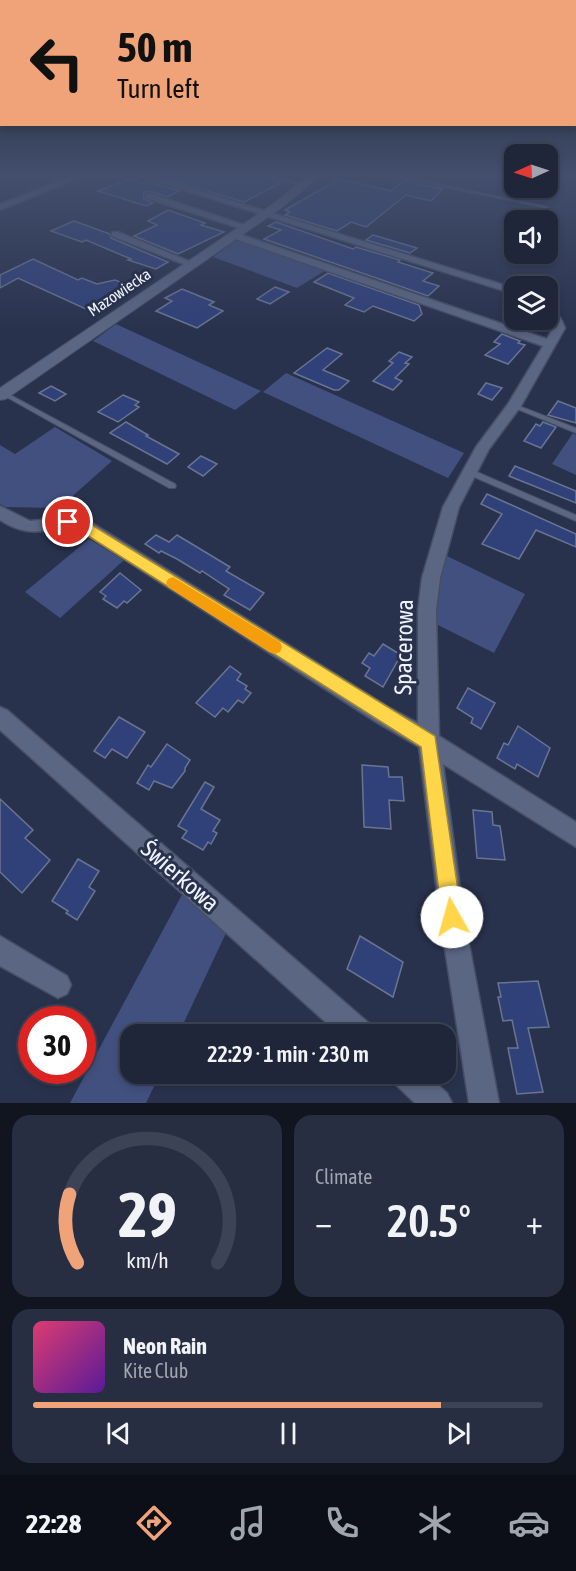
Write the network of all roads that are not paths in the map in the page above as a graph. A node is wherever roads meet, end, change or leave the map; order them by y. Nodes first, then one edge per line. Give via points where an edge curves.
1 (304, 226) edge
2 (245, 227) edge
3 (115, 234) dead end
4 (233, 236) junction
5 (191, 264) junction
6 (504, 288) edge
7 (504, 314) edge
8 (551, 330) edge
9 (2, 394) edge
10 (514, 406) junction
11 (576, 431) edge
12 (470, 472) junction
13 (172, 486) dead end
14 (0, 512) edge
15 (576, 518) edge
16 (0, 717) edge
17 (429, 742) junction
18 (576, 835) edge
19 (0, 949) edge
20 (58, 985) dead end
21 (349, 1024) edge
22 (416, 1084) edge
23 (437, 1103) edge
24 (484, 1103) edge

1 - 6 street
2 - 4 street, Mazowiecka
3 - 5 street
4 - 5 street, Mazowiecka
4 - 7 street
5 - 9 street, Mazowiecka
8 - 10 street, Spacerowa
9 - 13 lane
10 - 11 lane
10 - 12 street, Spacerowa via 483,447
12 - 15 lane
12 - 17 street, Spacerowa via 451,507 431,578 426,647
14 - 17 street via 33,527 68,522 83,525
16 - 21 street, Świerkowa
17 - 18 street
17 - 24 street, Spacerowa via 452,917
19 - 20 street
22 - 23 street

